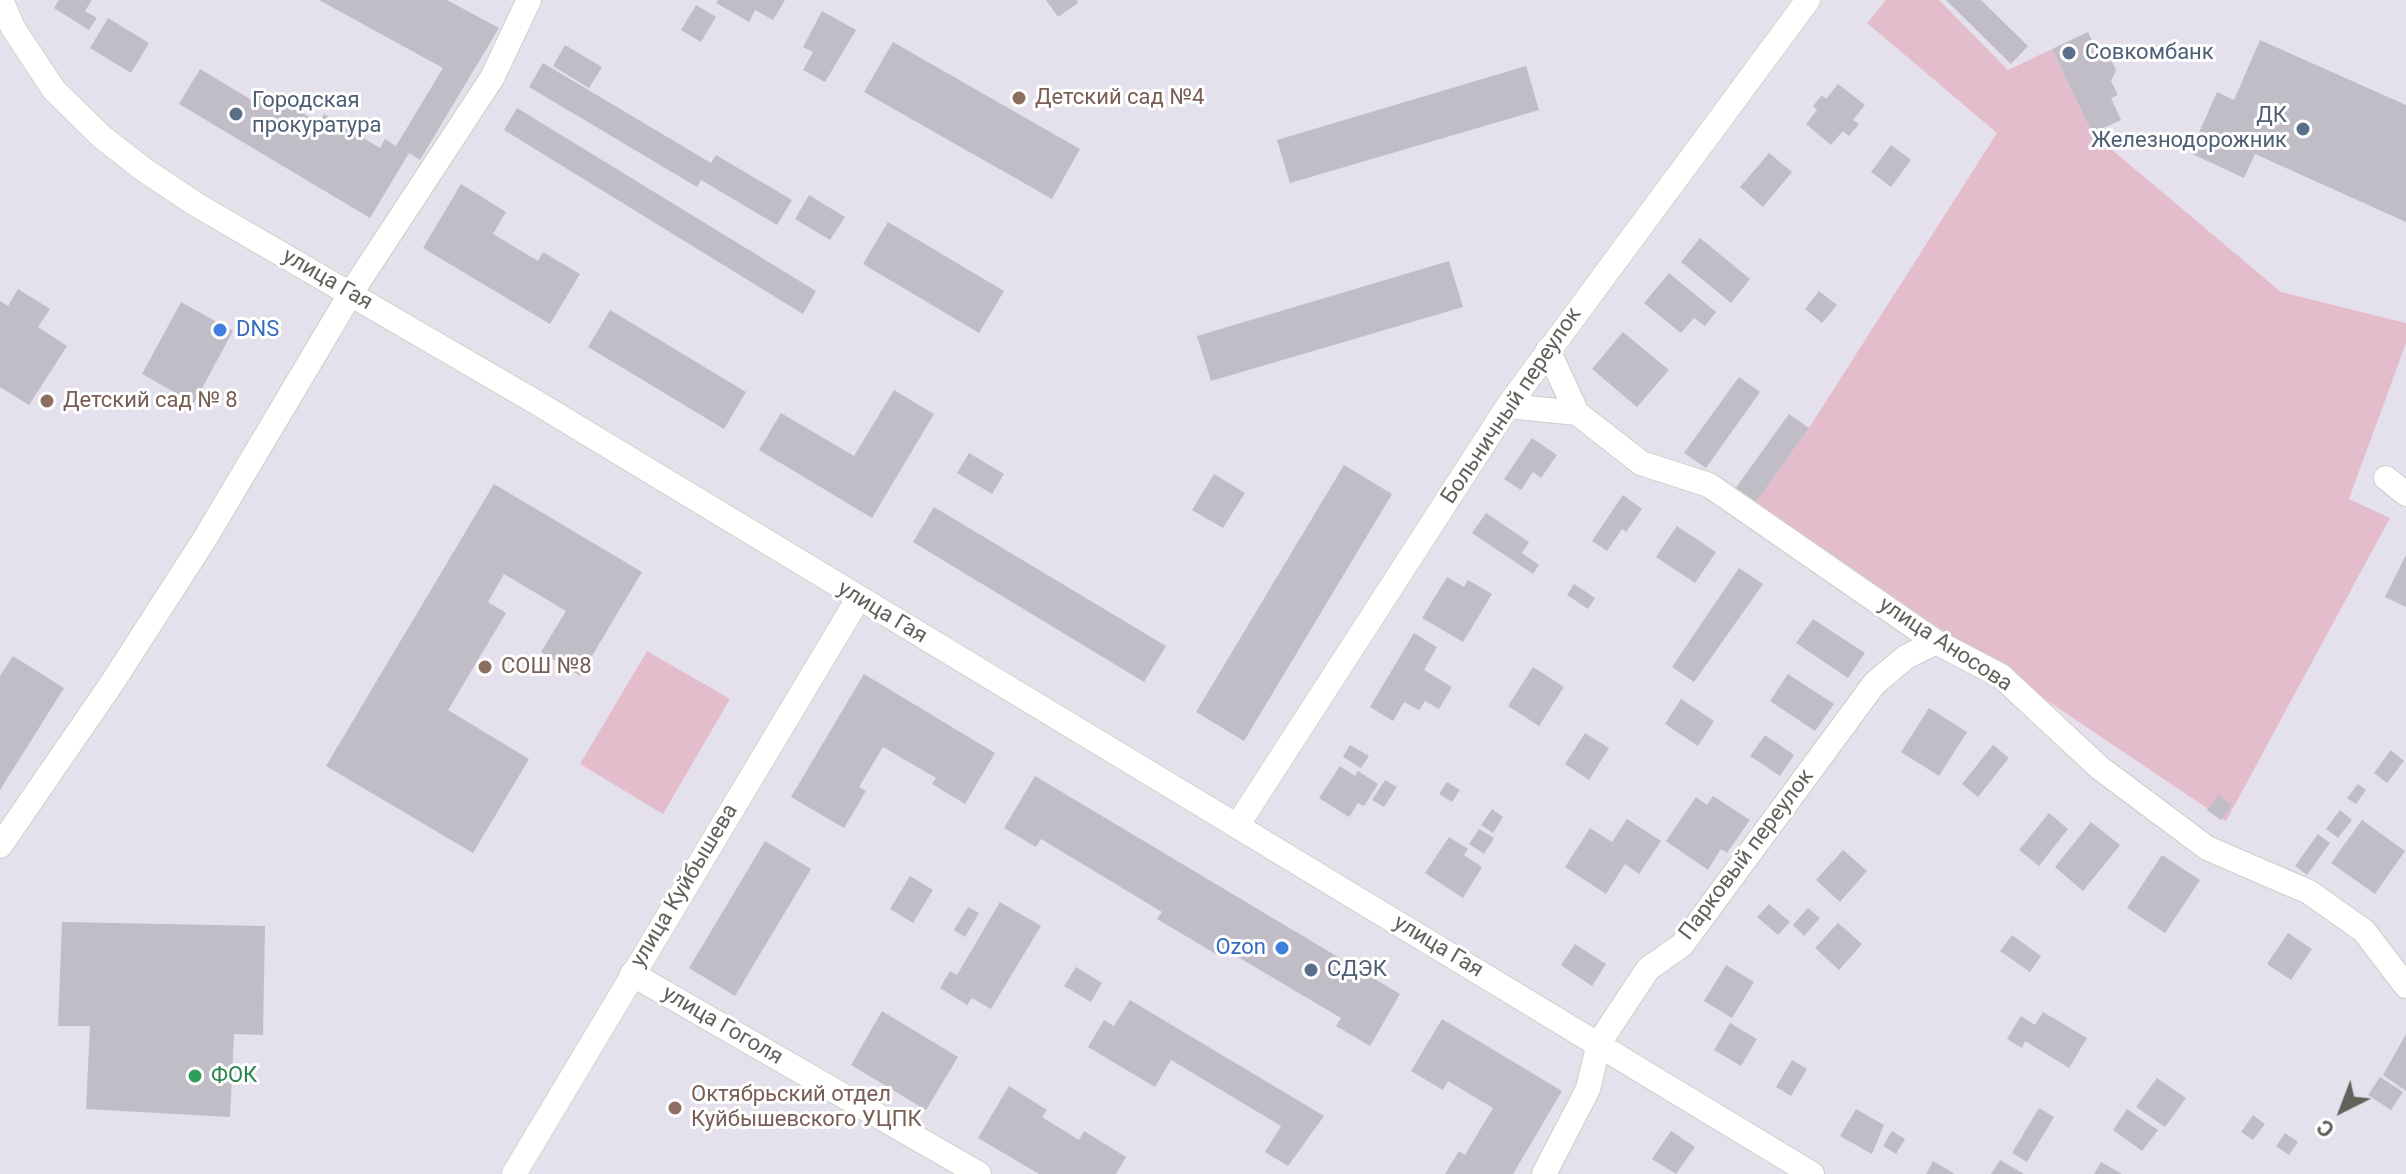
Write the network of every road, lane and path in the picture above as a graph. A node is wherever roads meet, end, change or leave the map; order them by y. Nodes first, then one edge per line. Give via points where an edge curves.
1 (1, 0) edge
2 (529, 0) edge
3 (1808, 0) edge
4 (351, 293) junction
5 (1548, 350) junction
6 (1508, 406) junction
7 (1577, 413) junction
8 (2386, 478) dead end
9 (2406, 494) edge
10 (858, 599) junction
11 (1936, 642) junction
12 (1237, 826) junction
13 (0, 846) edge
14 (632, 974) junction
15 (2406, 986) edge
16 (1599, 1043) junction
17 (514, 1174) edge
18 (979, 1174) edge
19 (1544, 1174) edge
20 (1812, 1174) edge

1 - 4 street, улица Гая via 54,90 102,137 197,205
2 - 4 street via 492,78
3 - 5 street, Больничный переулок
4 - 10 street, улица Гая
4 - 13 street via 204,540
5 - 6 street, Больничный переулок
5 - 7 street, улица Аносова
6 - 7 street
6 - 12 street, Больничный переулок
7 - 11 street, улица Аносова via 1641,463 1709,485
8 - 9 street
10 - 12 street, улица Гая
10 - 14 street, улица Куйбышева
11 - 15 street, улица Аносова via 2001,676 2100,768 2207,848 2309,892 2364,931
11 - 16 street, Парковый переулок via 1906,657 1874,684 1682,945 1648,969
12 - 16 street, улица Гая
14 - 17 street, улица Куйбышева
14 - 18 street, улица Гоголя
16 - 19 street, Парковый переулок via 1588,1089
16 - 20 street, улица Гая

